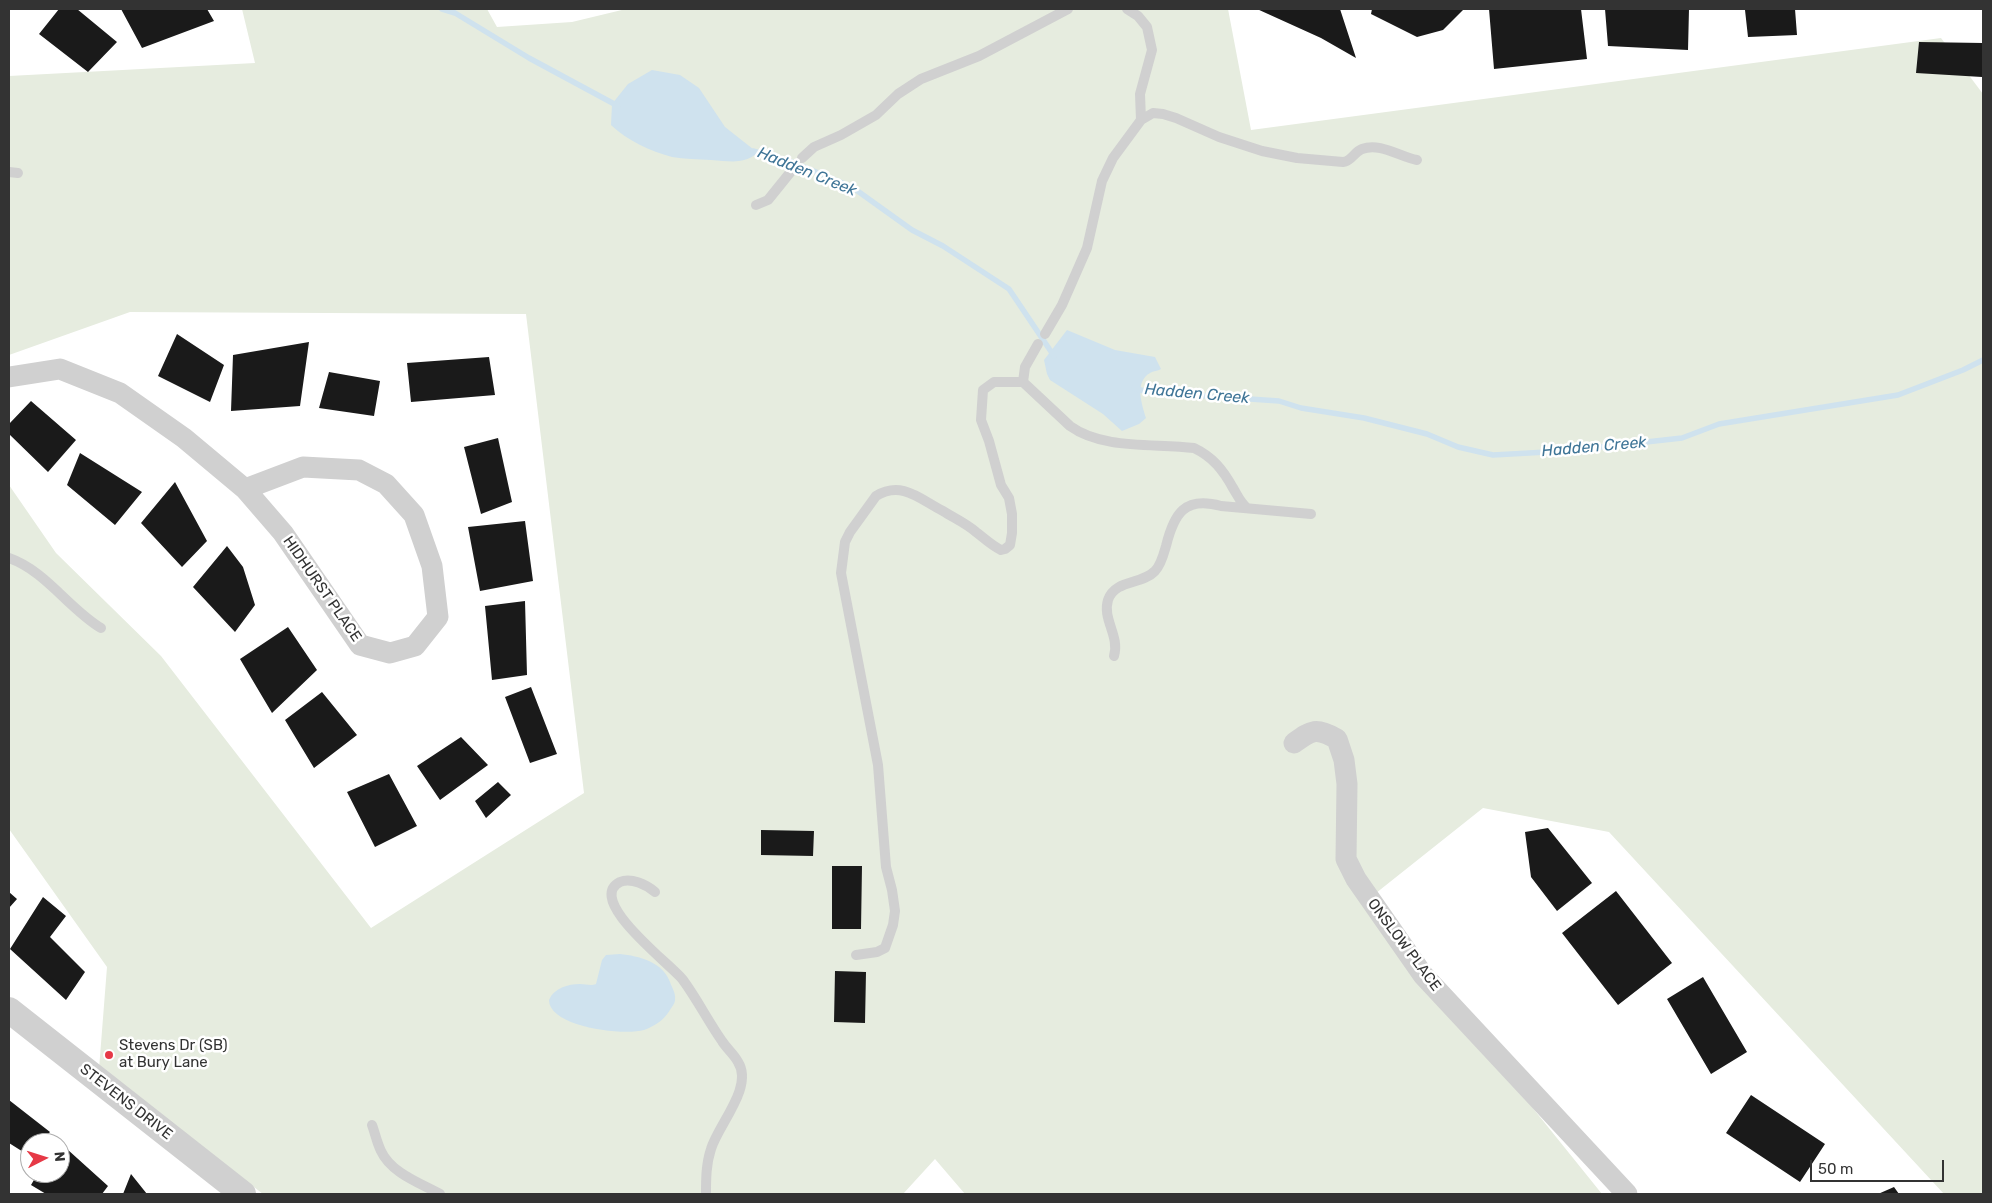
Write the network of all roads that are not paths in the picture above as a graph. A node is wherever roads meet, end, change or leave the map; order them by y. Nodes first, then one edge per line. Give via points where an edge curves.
1 (1068, 9) edge
2 (1127, 9) edge
3 (1141, 120) junction
4 (802, 158) dead end
5 (1417, 160) dead end
6 (793, 170) dead end
7 (756, 205) dead end
8 (1045, 334) dead end
9 (1038, 344) dead end
10 (9, 378) edge
11 (1023, 382) junction
12 (245, 489) junction
13 (1247, 508) junction
14 (1311, 514) dead end
15 (9, 558) edge
16 (101, 628) dead end
17 (1114, 656) dead end
18 (1294, 743) dead end
19 (655, 892) dead end
20 (856, 955) dead end
21 (9, 1010) edge
22 (372, 1125) dead end
23 (243, 1194) edge
24 (440, 1194) edge
25 (706, 1194) edge
26 (1627, 1194) edge

1 - 4 lane via 979,56 921,79 898,94 876,116 814,147
2 - 3 lane via 1146,27 1152,50 1140,94
3 - 5 lane via 1153,114 1170,115 1219,137 1289,157 1347,162 1360,150 1368,148 1392,151
3 - 8 lane via 1113,158 1102,181 1087,248 1062,305
6 - 7 lane via 768,200
9 - 11 lane via 1025,367
10 - 12 street, HIDHURST PLACE via 60,368 120,393 184,438
11 - 13 lane via 1070,426 1092,438 1194,448 1203,452 1215,462
11 - 20 lane via 994,382 983,390 980,404 981,420 1001,485 1010,503 1012,533 1008,548 1001,550 916,494 900,491 876,496 845,542 841,582 878,765 886,867 895,911 885,948
12 - 12 street, HIDHURST PLACE via 303,467 359,470 386,484 414,514 432,566 438,617 415,646 390,653 360,646 283,533
13 - 14 lane
13 - 17 lane via 1193,503 1179,512 1155,571 1117,587 1110,595 1106,607 1115,637
15 - 16 lane via 38,574
18 - 26 street, ONSLOW PLACE via 1310,731 1325,732 1337,739 1347,784 1346,860 1356,879 1423,975
19 - 25 lane via 628,880 615,886 612,894 618,913 628,928 684,981 722,1042 739,1062 743,1073 739,1092 711,1147
21 - 23 street, STEVENS DRIVE
22 - 24 lane via 387,1160 404,1175

